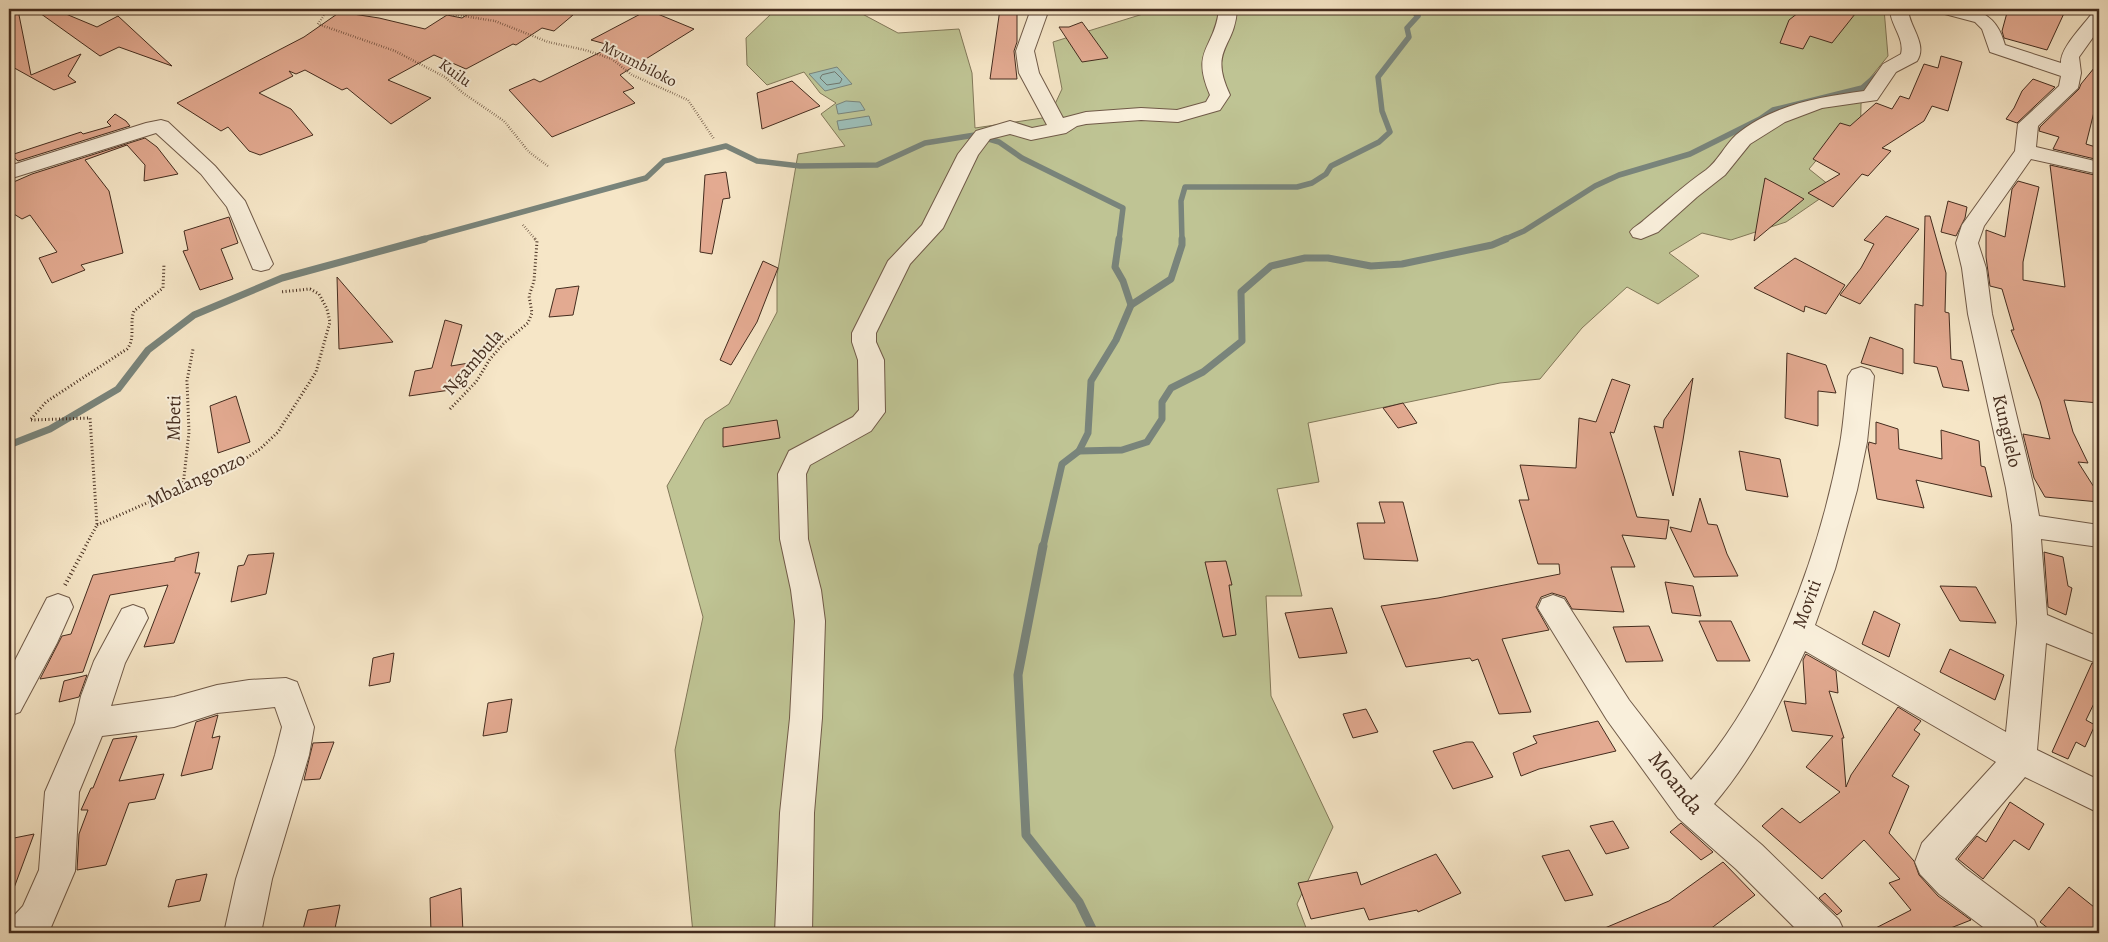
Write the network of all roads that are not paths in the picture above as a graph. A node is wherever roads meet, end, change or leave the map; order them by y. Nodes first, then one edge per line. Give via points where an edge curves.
1 (1040, 9) edge
2 (1228, 9) edge
3 (1899, 9) edge
4 (1947, 9) edge
5 (2099, 16) edge
6 (2071, 73) junction
7 (1058, 129) junction
8 (2025, 151) junction
9 (2099, 168) edge
10 (9, 174) edge
11 (1641, 232) dead end
12 (261, 264) dead end
13 (1861, 376) dead end
14 (2026, 524) junction
15 (2099, 536) edge
16 (58, 607) road end
17 (1553, 608) dead end
18 (133, 618) dead end
19 (2032, 623) junction
20 (1798, 631) junction
21 (2099, 651) edge
22 (9, 702) edge
23 (91, 724) junction
24 (2020, 758) junction
25 (2099, 797) edge
26 (1690, 806) junction
27 (23, 933) edge
28 (243, 933) edge
29 (793, 933) edge
30 (1826, 933) edge
31 (2021, 933) edge

1 - 7 street via 1025,51 1030,73
2 - 7 street via 1226,25 1211,60 1213,80 1220,95 1213,106 1178,116 1142,114 1086,118
3 - 11 street via 1903,30 1913,49 1910,57 1895,61 1886,69 1883,79 1870,96 1818,103 1778,118 1743,140 1718,171
4 - 6 street via 1982,19 1990,25 1997,48
5 - 6 street, Kungilelo via 2072,51
6 - 8 street, Kungilelo via 2068,88 2028,124
7 - 29 street via 1031,134 1010,127 998,129 975,143 932,228 900,261 864,334 871,360 872,412 862,424 799,458 794,465 794,539 810,621
8 - 9 street
8 - 14 street, Kungilelo via 1972,225 1967,243
10 - 12 street via 161,126 208,170 237,206
13 - 20 street, Moviti via 1852,450 1833,529
14 - 15 street
14 - 19 street, Kungilelo
16 - 22 street
17 - 26 street, Moanda via 1618,710
18 - 23 street via 110,660
19 - 21 street
19 - 24 street, Kungilelo
20 - 24 street
20 - 26 street, Moviti via 1733,754
23 - 27 street via 62,792 57,871 36,919
23 - 28 street via 174,712 217,699 286,692 298,727 254,878
24 - 25 street
24 - 31 street via 1935,855 1933,862
26 - 30 street, Moanda via 1749,857

